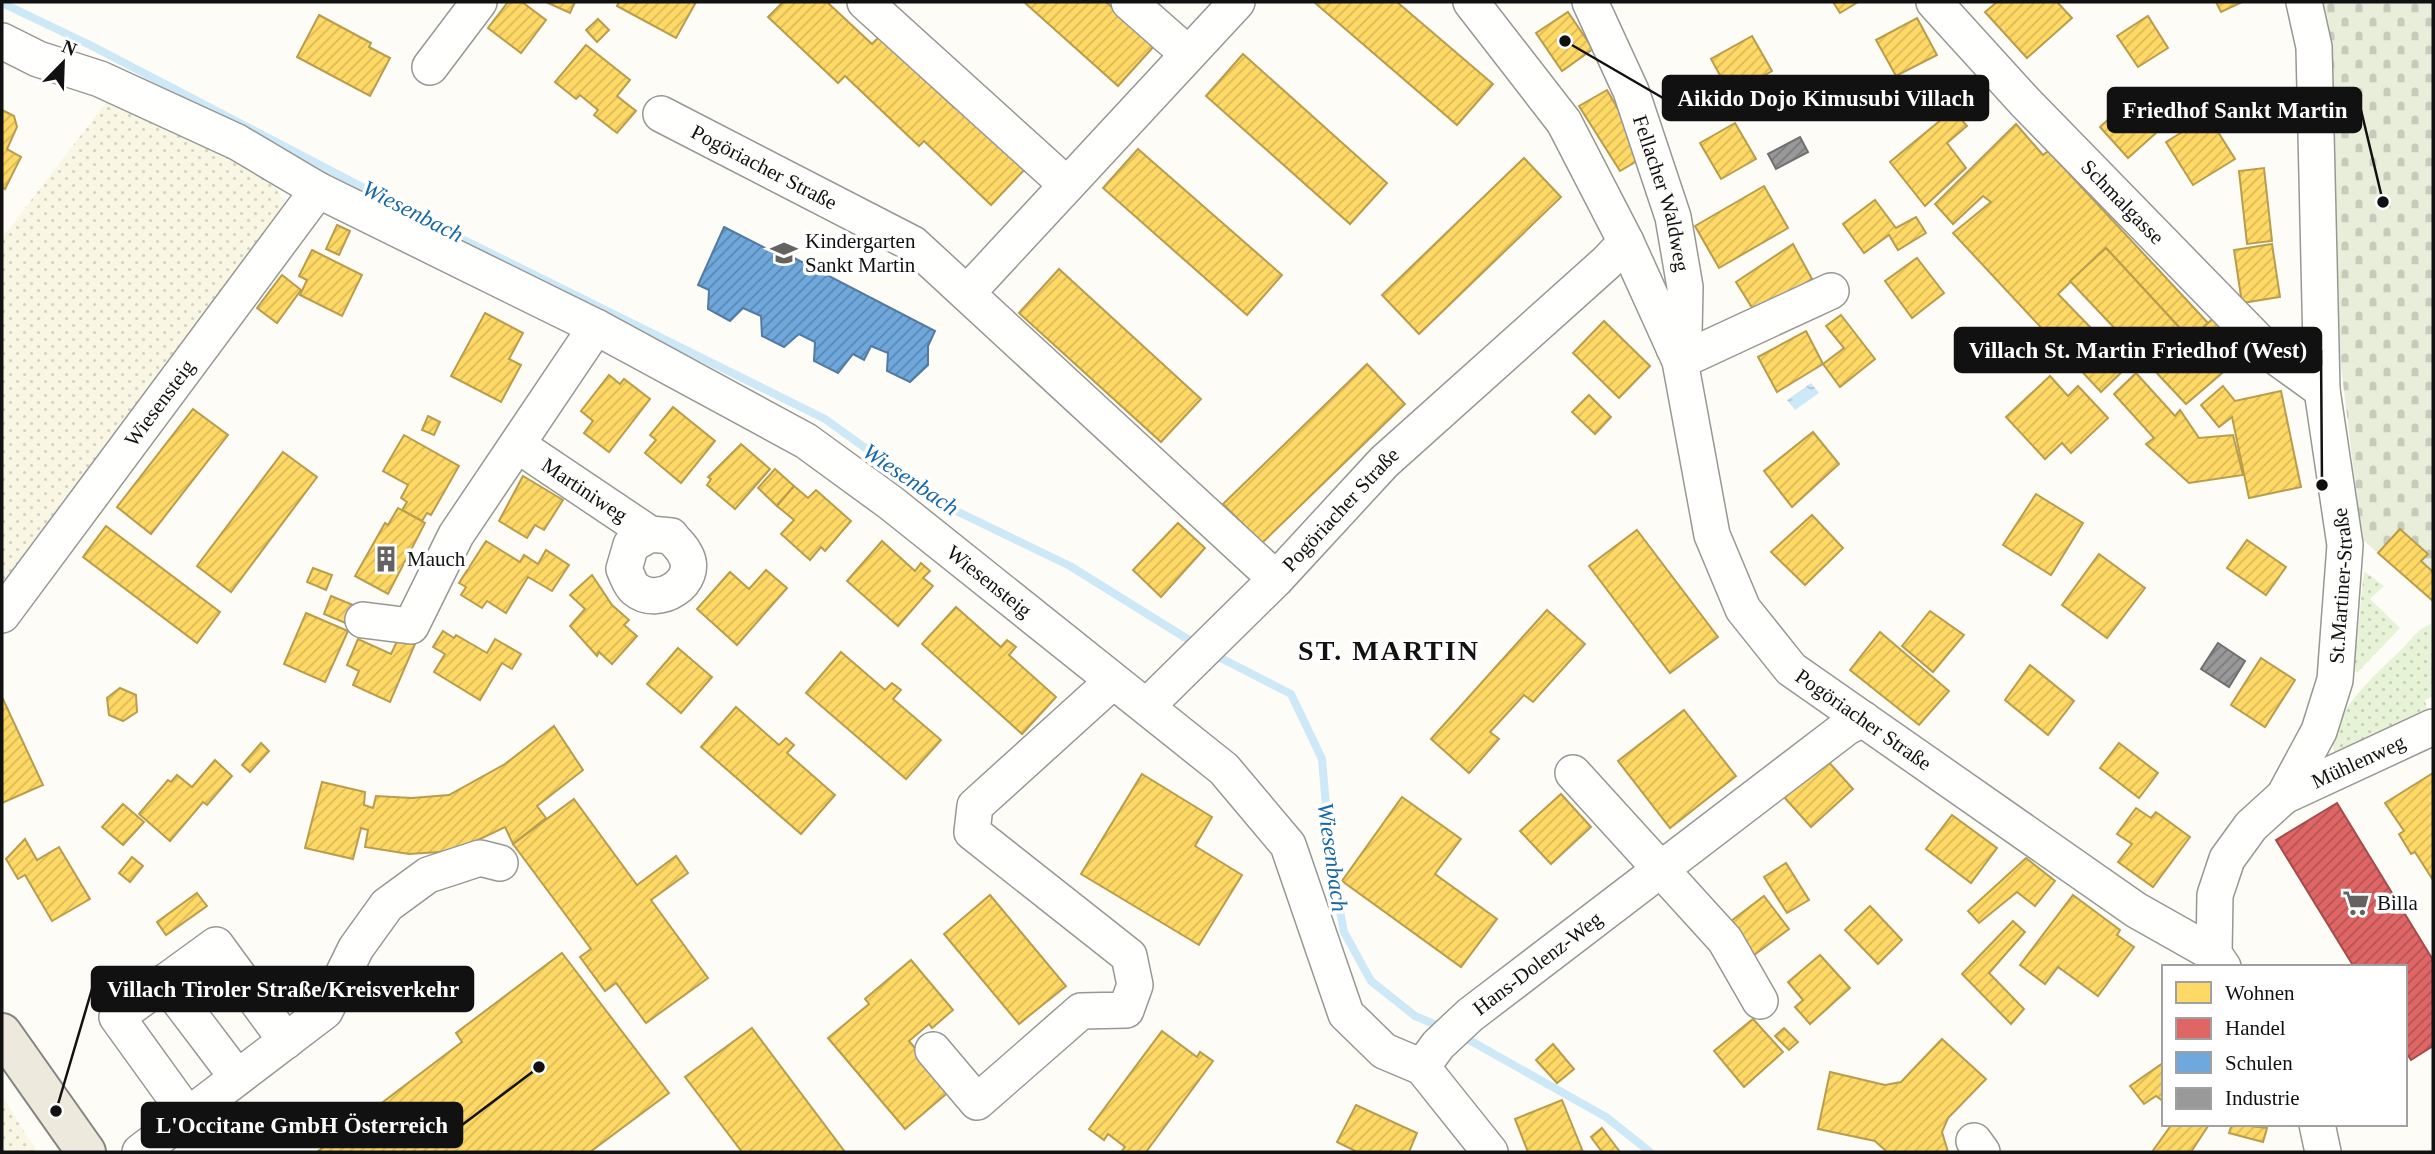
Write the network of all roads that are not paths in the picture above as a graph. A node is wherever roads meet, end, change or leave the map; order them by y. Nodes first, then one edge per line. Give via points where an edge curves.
1 (478, 2) edge
2 (865, 2) edge
3 (1129, 2) edge
4 (1237, 2) edge
5 (1471, 2) edge
6 (1590, 2) edge
7 (1934, 2) edge
8 (2304, 2) edge
9 (2, 41) edge
10 (1188, 54) junction
11 (430, 67) dead end
12 (661, 114) dead end
13 (1067, 185) junction
14 (318, 190) junction
15 (1626, 242) junction
16 (1831, 291) dead end
17 (967, 293) junction
18 (596, 327) junction
19 (1677, 354) junction
20 (2322, 390) junction
21 (519, 446) junction
22 (650, 534) dead end
23 (1276, 579) junction
24 (2, 615) edge
25 (363, 620) dead end
26 (1113, 681) junction
27 (1147, 706) junction
28 (1863, 719) junction
29 (2433, 727) edge
30 (1573, 773) dead end
31 (2284, 796) junction
32 (500, 863) dead end
33 (1661, 869) junction
34 (2218, 960) edge
35 (165, 982) junction
36 (1760, 1001) dead end
37 (2, 1033) edge
38 (286, 1041) junction
39 (933, 1050) dead end
40 (1430, 1056) junction
41 (237, 1077) junction
42 (187, 1114) junction
43 (2317, 1126) edge
44 (86, 1152) edge
45 (140, 1152) edge
46 (1490, 1152) edge
47 (2323, 1152) edge

1 - 11 street
2 - 13 street
3 - 10 street
4 - 10 street
5 - 15 street, Pogöriacher Straße via 1564,122
6 - 19 street, Fellacher Waldweg via 1631,91 1673,217 1685,287 1684,334
7 - 20 street, Schmalgasse via 2268,351
8 - 20 street, St.Martiner-Straße via 2314,47
9 - 14 street, Wiesensteig via 100,79 237,142
10 - 13 street
12 - 17 street, Pogöriacher Straße via 913,244
13 - 17 street
14 - 18 street, Wiesensteig
14 - 24 street, Wiesensteig
15 - 19 street, Pogöriacher Straße
15 - 23 street, Pogöriacher Straße via 1384,462
16 - 19 street
17 - 23 street, Pogöriacher Straße
18 - 21 street, Martiniweg
18 - 26 street, Wiesensteig via 806,441 891,503
19 - 28 street, Pogöriacher Straße via 1712,535 1743,608 1791,669
20 - 31 street, St.Martiner-Straße via 2345,545 2335,681 2319,731
21 - 22 street, Martiniweg
21 - 25 street, Martiniweg via 456,535 411,626
23 - 27 street, Pogöriacher Straße
26 - 27 street, Wiesensteig
26 - 39 street via 975,806 972,832 1129,956 1135,985 1126,1010 1081,1011 977,1102
27 - 40 street, Wiesensteig via 1224,769 1288,845 1346,1014 1384,1051
28 - 33 street, Hans-Dolenz-Weg
28 - 34 street, Pogöriacher Straße via 2136,910
29 - 31 street, Mühlenweg
30 - 33 street
31 - 34 street, St.Martiner-Straße via 2251,826 2227,859 2215,895
32 - 38 street via 480,858 428,875 387,905 356,948 325,1012
33 - 36 street via 1725,940
33 - 40 street, Hans-Dolenz-Weg via 1469,1015
35 - 38 street via 216,945
35 - 41 street
35 - 42 street via 117,1017
37 - 44 main road
38 - 41 street
40 - 46 street
41 - 42 street
42 - 45 street
43 - 47 street

